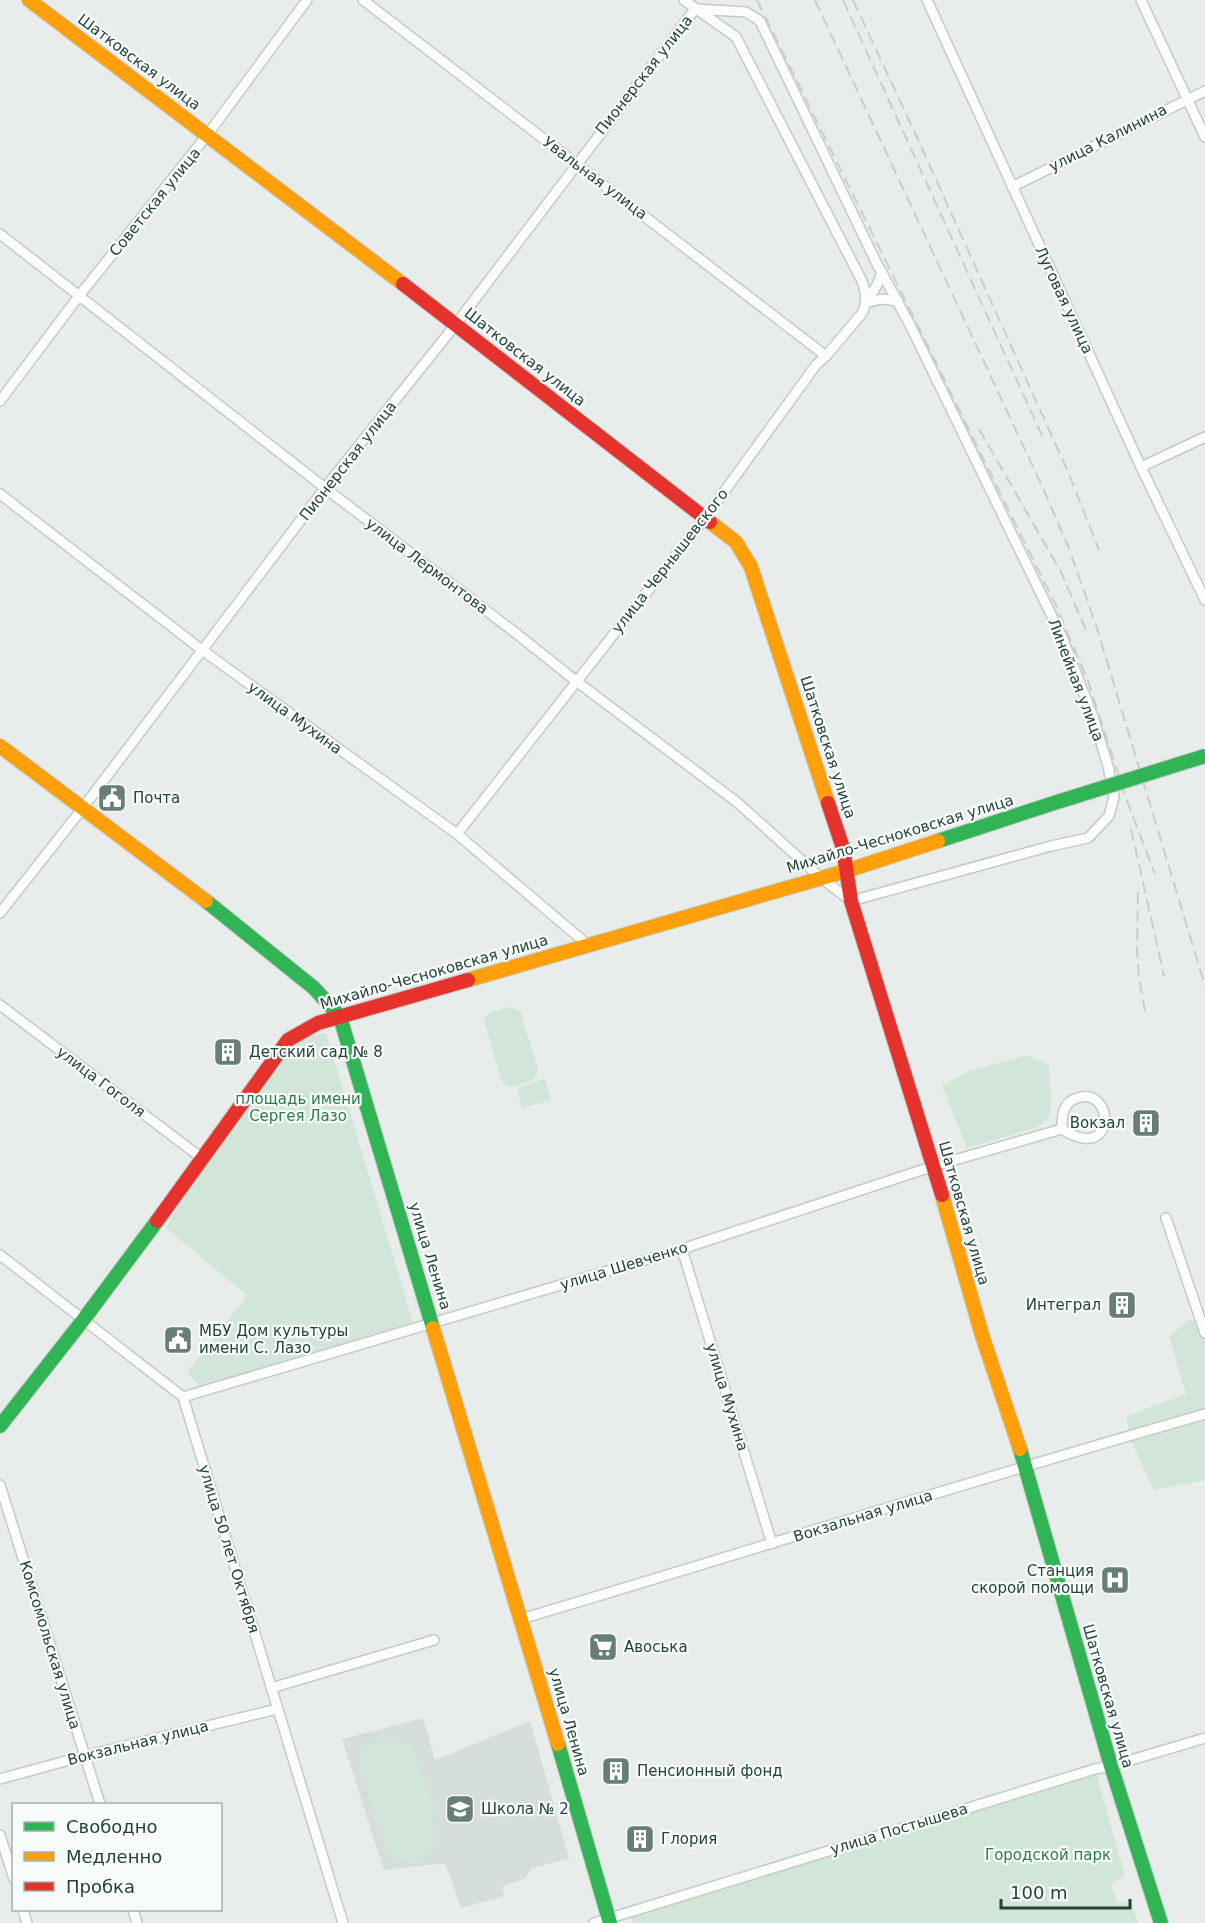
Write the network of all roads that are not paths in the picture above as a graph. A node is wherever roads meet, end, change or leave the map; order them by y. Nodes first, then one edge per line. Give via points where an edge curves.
1 (29, 0) edge
2 (307, 0) edge
3 (363, 0) edge
4 (684, 0) edge
5 (927, 0) edge
6 (1141, 0) edge
7 (695, 9) junction
8 (1205, 91) edge
9 (1188, 99) junction
10 (208, 134) junction
11 (1205, 138) edge
12 (576, 164) junction
13 (1012, 187) junction
14 (0, 234) edge
15 (882, 272) junction
16 (79, 296) junction
17 (897, 301) junction
18 (866, 303) junction
19 (456, 324) junction
20 (826, 356) junction
21 (0, 401) edge
22 (1205, 437) edge
23 (1141, 467) junction
24 (325, 488) junction
25 (0, 494) edge
26 (705, 518) junction
27 (1205, 600) edge
28 (202, 650) junction
29 (576, 681) junction
30 (0, 746) edge
31 (1205, 756) edge
32 (82, 809) junction
33 (457, 834) junction
34 (846, 871) junction
35 (820, 877) junction
36 (851, 901) junction
37 (0, 913) edge
38 (588, 945) junction
39 (0, 1005) edge
40 (340, 1017) junction
41 (1062, 1129) junction
42 (203, 1160) junction
43 (934, 1166) junction
44 (1166, 1218) dead end
45 (682, 1249) junction
46 (0, 1255) edge
47 (84, 1319) junction
48 (433, 1324) junction
49 (1205, 1333) edge
50 (183, 1397) junction
51 (1205, 1414) edge
52 (0, 1426) edge
53 (1025, 1465) junction
54 (0, 1485) edge
55 (772, 1544) junction
56 (521, 1618) junction
57 (434, 1640) dead end
58 (270, 1688) junction
59 (277, 1709) junction
60 (1205, 1738) edge
61 (84, 1755) junction
62 (1111, 1766) junction
63 (0, 1779) edge
64 (100, 1803) edge
65 (0, 1836) edge
66 (12, 1873) edge
67 (610, 1921) edge
68 (343, 1923) edge
69 (594, 1923) edge
70 (1161, 1923) edge

1 - 10 street, Шатковская улица
2 - 10 street, Советская улица
3 - 12 street, Увальная улица
4 - 7 street
5 - 13 street, Луговая улица
6 - 9 street
7 - 12 street, Пионерская улица
7 - 15 street, Линейная улица via 746,12 760,21
7 - 18 street via 736,37 862,281
8 - 9 street, улица Калинина
9 - 11 street
9 - 13 street, улица Калинина
10 - 16 street, Советская улица
10 - 19 street, Шатковская улица
12 - 19 street, Пионерская улица
12 - 20 street, Увальная улица
13 - 23 street, Луговая улица
14 - 16 street, улица Лермонтова
15 - 17 street, Линейная улица
15 - 18 street, улица Чернышевского
16 - 21 street, Советская улица
16 - 24 street, улица Лермонтова
17 - 18 street via 881,299
17 - 36 street, Линейная улица via 1062,637 1099,737 1114,797 1109,816 1088,838
18 - 20 street, улица Чернышевского via 863,312
19 - 24 street, Пионерская улица
19 - 26 street, Шатковская улица
20 - 26 street, улица Чернышевского
22 - 23 street
23 - 27 street, Луговая улица
24 - 28 street, Пионерская улица
24 - 29 street, улица Лермонтова
25 - 28 street, улица Мухина
26 - 29 street, улица Чернышевского
26 - 34 street, Шатковская улица via 736,542 751,567 843,848
28 - 32 street, Пионерская улица
28 - 33 street, улица Мухина
29 - 33 street, улица Чернышевского
29 - 35 street, улица Лермонтова via 738,803
30 - 32 street, улица Ленина
31 - 34 street, Михайло-Чесноковская улица, bridge
32 - 37 street, Пионерская улица
32 - 40 street, улица Ленина via 314,988
33 - 38 street, улица Мухина
34 - 35 street, Михайло-Чесноковская улица
34 - 36 street, Шатковская улица
35 - 36 street, улица Лермонтова
35 - 38 street, Михайло-Чесноковская улица
36 - 43 street, Шатковская улица
38 - 40 street, Михайло-Чесноковская улица
39 - 42 street, улица Гоголя
40 - 42 street, Михайло-Чесноковская улица via 318,1023 288,1040
40 - 48 street, улица Ленина
41 - 41 street via 1072,1136 1096,1137 1103,1132 1105,1123 1100,1103 1080,1097 1069,1101
41 - 43 street, улица Шевченко
42 - 47 street, Михайло-Чесноковская улица
43 - 45 street, улица Шевченко
43 - 53 street, Шатковская улица via 982,1335
44 - 49 street
45 - 48 street, улица Шевченко
45 - 55 street, улица Мухина
46 - 47 street
47 - 50 street
47 - 52 street, Михайло-Чесноковская улица
48 - 50 street, улица Шевченко
48 - 56 street, улица Ленина
50 - 58 street, улица 50 лет Октября
51 - 53 street, Вокзальная улица
53 - 55 street, Вокзальная улица
53 - 62 street, Шатковская улица
54 - 61 street, Комсомольская улица
55 - 56 street, Вокзальная улица
56 - 67 street, улица Ленина
57 - 58 street
58 - 59 street, улица 50 лет Октября
59 - 61 street, Вокзальная улица
59 - 68 street, улица 50 лет Октября
60 - 62 street, улица Постышева
61 - 63 street, Вокзальная улица
61 - 64 street, Комсомольская улица
62 - 67 street, улица Постышева
62 - 70 street, Шатковская улица
65 - 66 street
67 - 69 street, улица Постышева

